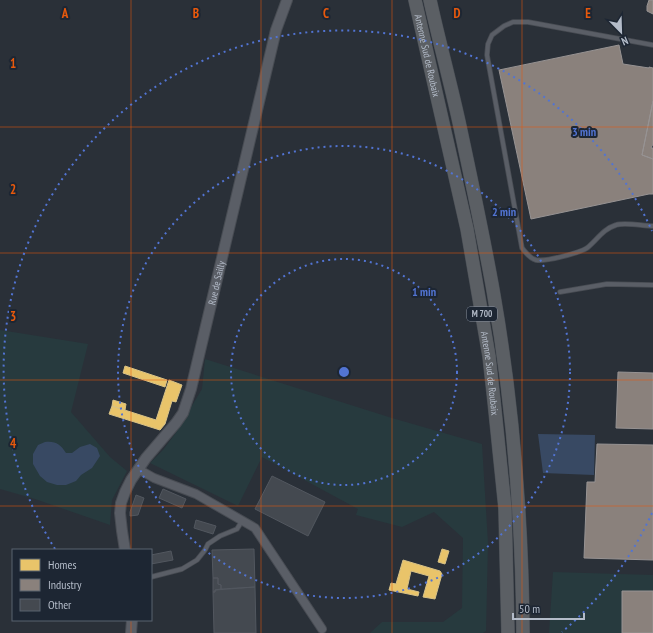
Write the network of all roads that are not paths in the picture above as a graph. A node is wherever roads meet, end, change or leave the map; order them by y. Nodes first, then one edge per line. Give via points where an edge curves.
1 (287, 0) edge
2 (415, 0) edge
3 (430, 0) edge
4 (653, 45) edge
5 (653, 226) edge
6 (653, 285) edge
7 (560, 292) dead end
8 (138, 469) junction
9 (242, 521) junction
10 (125, 549) edge
11 (152, 577) edge
12 (132, 621) edge
13 (322, 629) dead end
14 (131, 633) edge
15 (508, 633) edge
16 (523, 633) edge

1 - 8 street, Rue de Sailly via 276,30 189,395 183,413
2 - 15 highway, Antenne Sud de Roubaix / M 700 via 467,229 489,356 505,508
3 - 16 highway, Antenne Sud de Roubaix / M 700 via 460,129 501,336 518,495
4 - 5 lane via 528,22 513,22 492,35 487,55 522,248 526,254 536,260 544,260 579,252 618,224
6 - 7 lane via 607,284
8 - 9 street via 196,494
8 - 10 street, Rue de Sailly via 121,503 120,522
9 - 11 lane via 237,529 208,544 197,560 182,569
9 - 13 street via 254,528
12 - 14 street

